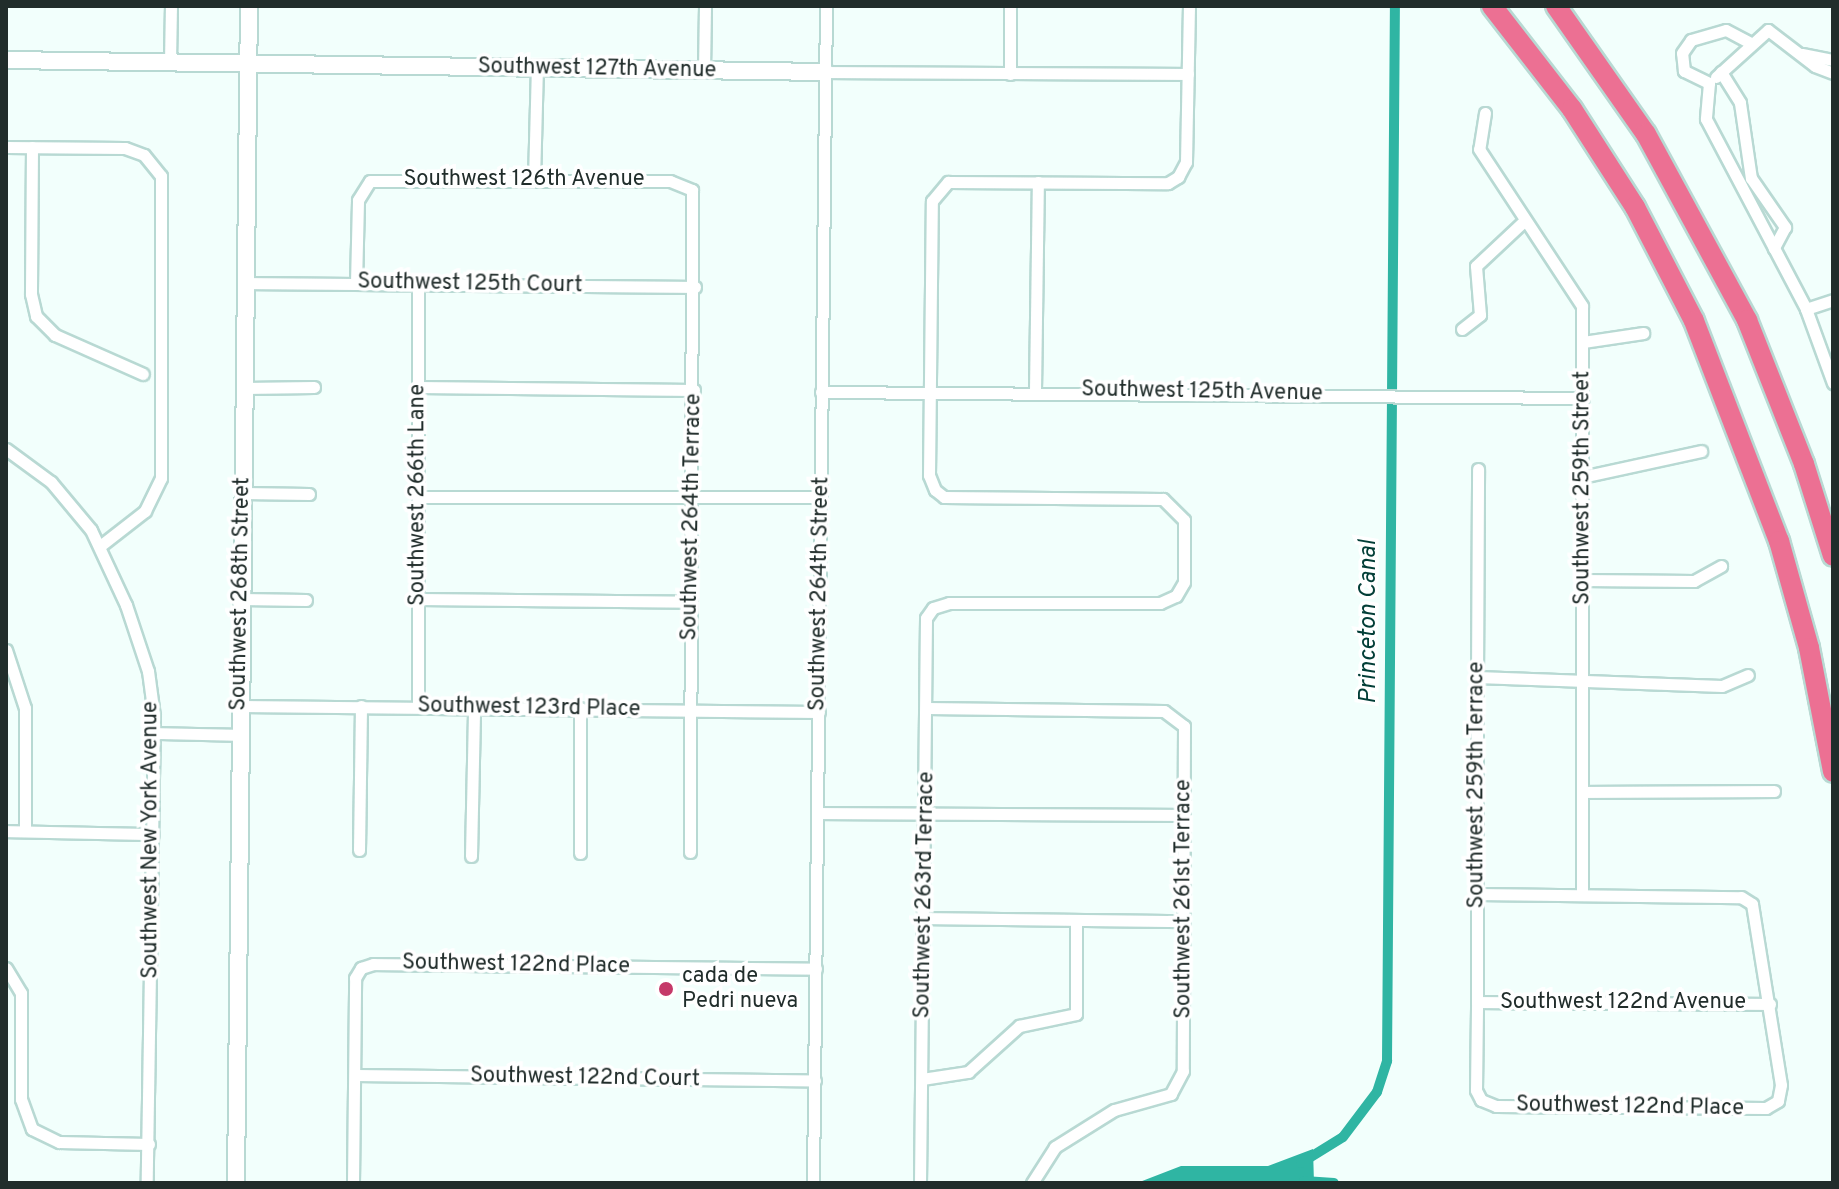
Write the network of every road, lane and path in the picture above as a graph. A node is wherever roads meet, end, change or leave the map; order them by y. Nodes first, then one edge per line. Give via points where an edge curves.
1 (171, 6) edge
2 (249, 6) edge
3 (705, 6) edge
4 (826, 6) edge
5 (1010, 6) edge
6 (1189, 6) edge
7 (1492, 6) edge
8 (1556, 6) edge
9 (1750, 43) junction
10 (1796, 52) junction
11 (6, 60) edge
12 (1833, 60) edge
13 (170, 62) junction
14 (248, 62) junction
15 (537, 68) junction
16 (704, 70) junction
17 (825, 72) junction
18 (1721, 72) junction
19 (1833, 73) edge
20 (1010, 74) junction
21 (1188, 74) junction
22 (1709, 83) junction
23 (1485, 113) dead end
24 (6, 147) edge
25 (32, 147) junction
26 (534, 180) junction
27 (1038, 182) junction
28 (686, 185) joint
29 (1525, 220) junction
30 (1774, 248) junction
31 (245, 283) junction
32 (356, 283) junction
33 (418, 284) junction
34 (695, 287) junction
35 (1833, 300) edge
36 (1806, 309) junction
37 (1462, 329) dead end
38 (1643, 333) dead end
39 (1583, 342) junction
40 (143, 374) dead end
41 (1833, 383) edge
42 (314, 387) dead end
43 (418, 387) junction
44 (244, 388) junction
45 (694, 390) junction
46 (1035, 390) junction
47 (821, 392) junction
48 (929, 392) junction
49 (1583, 398) junction
50 (6, 449) edge
51 (1701, 451) dead end
52 (1478, 469) dead end
53 (1582, 477) junction
54 (243, 493) junction
55 (309, 494) dead end
56 (692, 496) junction
57 (418, 497) junction
58 (821, 497) junction
59 (100, 546) junction
60 (1833, 556) edge
61 (1721, 566) dead end
62 (1582, 580) junction
63 (241, 599) junction
64 (418, 599) junction
65 (306, 600) dead end
66 (691, 602) junction
67 (6, 650) edge
68 (1748, 675) dead end
69 (1477, 677) junction
70 (1582, 680) junction
71 (19, 684) junction
72 (6, 689) edge
73 (240, 706) junction
74 (361, 706) junction
75 (418, 707) junction
76 (474, 707) junction
77 (580, 708) junction
78 (927, 708) junction
79 (689, 709) junction
80 (819, 712) junction
81 (154, 733) junction
82 (240, 735) junction
83 (1833, 772) edge
84 (1774, 791) dead end
85 (1582, 792) junction
86 (817, 813) junction
87 (926, 814) junction
88 (1184, 815) junction
89 (6, 831) edge
90 (25, 831) junction
91 (153, 834) junction
92 (359, 850) dead end
93 (690, 852) dead end
94 (580, 853) dead end
95 (471, 856) dead end
96 (1477, 894) junction
97 (1582, 895) junction
98 (924, 918) junction
99 (1076, 920) junction
100 (1183, 921) junction
101 (6, 968) edge
102 (816, 969) junction
103 (1477, 1002) junction
104 (1770, 1004) junction
105 (355, 1075) junction
106 (922, 1079) junction
107 (815, 1081) junction
108 (1481, 1100) joint
109 (149, 1144) junction
110 (147, 1183) edge
111 (236, 1183) edge
112 (353, 1183) edge
113 (813, 1183) edge
114 (920, 1183) edge
115 (1032, 1183) edge

1 - 13 street
2 - 14 main road, Southwest 268th Street
3 - 16 street
4 - 17 street, Southwest 264th Street
5 - 20 street
6 - 21 street
7 - 83 highway via 1572,109 1635,207 1694,321 1779,541 1809,648
8 - 60 highway via 1646,134 1747,320 1804,464
9 - 10 street via 1768,30
9 - 18 street
9 - 22 street via 1726,30 1691,40 1682,53 1684,71
10 - 12 street
10 - 19 street
11 - 13 main road, Southwest 127th Avenue
13 - 14 main road, Southwest 127th Avenue
14 - 15 main road, Southwest 127th Avenue
14 - 31 main road, Southwest 268th Street
15 - 16 main road, Southwest 127th Avenue
15 - 26 street
16 - 17 main road, Southwest 127th Avenue
17 - 20 street, Southwest 127th Avenue
17 - 47 street, Southwest 264th Street
18 - 22 street
18 - 30 street via 1740,103 1751,178 1785,227
20 - 21 street, Southwest 127th Avenue
21 - 27 street via 1186,162 1178,177 1168,183
22 - 30 street via 1706,119
23 - 29 street, Southwest 259th Street via 1479,149
24 - 25 street
25 - 40 street via 31,294 36,316 55,335
25 - 59 street via 125,148 144,155 161,176 160,487 145,511
26 - 28 street, Southwest 126th Avenue
26 - 32 street, Southwest 126th Avenue via 379,179 363,186
27 - 46 street
27 - 48 street via 948,182 937,189 932,201
28 - 34 street, Southwest 264th Terrace via 696,197
29 - 37 street via 1476,266 1480,315
29 - 39 street, Southwest 259th Street via 1582,306
30 - 36 street
31 - 32 street, Southwest 125th Court
31 - 44 main road, Southwest 268th Street
32 - 33 street, Southwest 125th Court
33 - 34 street, Southwest 125th Court
33 - 43 street, Southwest 266th Lane
34 - 45 street, Southwest 264th Terrace
35 - 36 street
36 - 41 street
38 - 39 street
39 - 49 street, Southwest 259th Street
42 - 44 street
43 - 45 street
43 - 57 street, Southwest 266th Lane
44 - 54 main road, Southwest 268th Street
45 - 56 street, Southwest 264th Terrace
46 - 48 street, Southwest 125th Avenue
46 - 49 street, Southwest 125th Avenue
47 - 48 street, Southwest 125th Avenue
47 - 58 street, Southwest 264th Street
48 - 78 street, Southwest 263rd Terrace via 929,475 944,497 1163,499 1184,520 1184,582 1176,596 1160,603 949,603 933,608 926,618
49 - 53 street, Southwest 259th Street
50 - 59 street, Southwest New York Avenue via 67,498
51 - 53 street
52 - 69 street, Southwest 259th Terrace
53 - 62 street, Southwest 259th Street
54 - 55 street
54 - 63 main road, Southwest 268th Street
56 - 57 street
56 - 58 street
56 - 66 street, Southwest 264th Terrace
57 - 64 street, Southwest 266th Lane
58 - 80 street, Southwest 264th Street
59 - 81 street, Southwest New York Avenue via 142,651
61 - 62 street via 1694,581
62 - 70 street, Southwest 259th Street
63 - 65 street
63 - 73 main road, Southwest 268th Street
64 - 66 street
64 - 75 street, Southwest 266th Lane
66 - 79 street, Southwest 264th Terrace
67 - 71 street
68 - 70 street via 1722,686 1618,686
69 - 70 street
69 - 96 street, Southwest 259th Terrace
70 - 85 street, Southwest 259th Street
71 - 72 street
71 - 90 street via 26,716
73 - 74 street, Southwest 123rd Place
73 - 82 main road, Southwest 268th Street
74 - 75 street, Southwest 123rd Place
74 - 92 street
75 - 76 street, Southwest 123rd Place
76 - 77 street, Southwest 123rd Place
76 - 95 street
77 - 79 street, Southwest 123rd Place
77 - 94 street
78 - 87 street, Southwest 263rd Terrace
78 - 88 street, Southwest 261st Terrace via 1164,711 1184,726
79 - 80 street, Southwest 123rd Place
79 - 93 street, Southwest 264th Terrace
80 - 86 street, Southwest 264th Street
81 - 82 street
81 - 91 street, Southwest New York Avenue
82 - 111 main road, Southwest 268th Street
84 - 85 street
85 - 97 street, Southwest 259th Street
86 - 87 street
86 - 102 street, Southwest 264th Street
87 - 88 street
87 - 98 street, Southwest 263rd Terrace
88 - 100 street, Southwest 261st Terrace
89 - 90 street
90 - 91 street
91 - 109 street, Southwest New York Avenue
96 - 97 street
96 - 103 street, Southwest 259th Terrace
97 - 104 street via 1741,897 1752,904
98 - 99 street
98 - 106 street, Southwest 263rd Terrace
99 - 100 street
99 - 106 street via 1076,1014 1019,1026 968,1072
100 - 115 street, Southwest 261st Terrace via 1183,1071 1178,1083 1171,1094 1114,1110 1055,1147
101 - 109 street via 21,993 21,1099 32,1129 59,1142
102 - 105 street, Southwest 122nd Place via 373,964 361,968 355,978
102 - 107 street, Southwest 264th Street
103 - 104 street, Southwest 122nd Avenue
103 - 108 street, Southwest 259th Terrace via 1476,1090
104 - 108 street, Southwest 122nd Place via 1781,1085 1778,1101 1766,1108 1496,1106
105 - 107 street, Southwest 122nd Court
105 - 112 street
106 - 114 street, Southwest 263rd Terrace
107 - 113 street, Southwest 264th Street
109 - 110 street, Southwest New York Avenue

